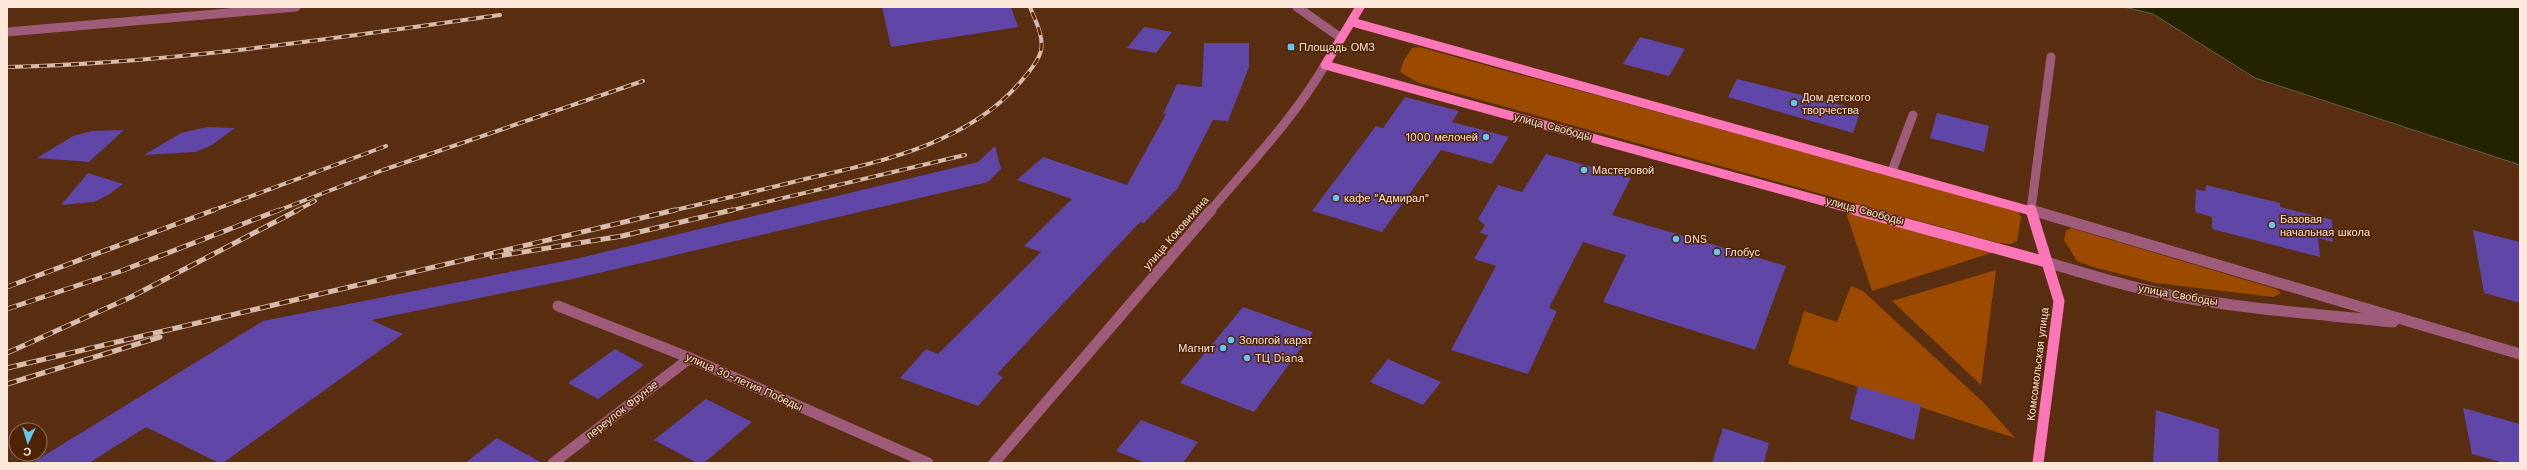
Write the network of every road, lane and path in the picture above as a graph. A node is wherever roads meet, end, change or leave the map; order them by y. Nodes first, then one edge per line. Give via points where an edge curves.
1 (296, 7) edge
2 (1297, 7) edge
3 (1360, 7) edge
4 (1352, 22) junction
5 (7, 32) edge
6 (1342, 38) junction
7 (2051, 57) dead end
8 (1325, 65) junction
9 (1913, 115) dead end
10 (1892, 171) junction
11 (2031, 210) junction
12 (2046, 262) junction
13 (558, 306) dead end
14 (2413, 323) junction
15 (2520, 354) edge
16 (690, 358) junction
17 (553, 463) edge
18 (928, 463) edge
19 (994, 463) edge
20 (2038, 463) edge

1 - 5 street
2 - 6 street
3 - 4 main road, улица Коковихина
4 - 6 main road, улица Коковихина
4 - 10 main road, улица Свободы
6 - 8 main road, улица Коковихина
7 - 11 street, Комсомольская улица
8 - 12 main road, улица Свободы
8 - 19 street, улица Коковихина via 1268,144
9 - 10 street
10 - 11 main road, улица Свободы
11 - 12 main road, Комсомольская улица
11 - 14 street, улица Свободы
12 - 14 street, улица Свободы via 2127,286 2170,295 2229,304
12 - 20 main road, Комсомольская улица via 2059,301
13 - 16 street, улица 30-летия Победы
14 - 15 street, улица Свободы
16 - 17 street, переулок Фрунзе
16 - 18 street, улица 30-летия Победы

